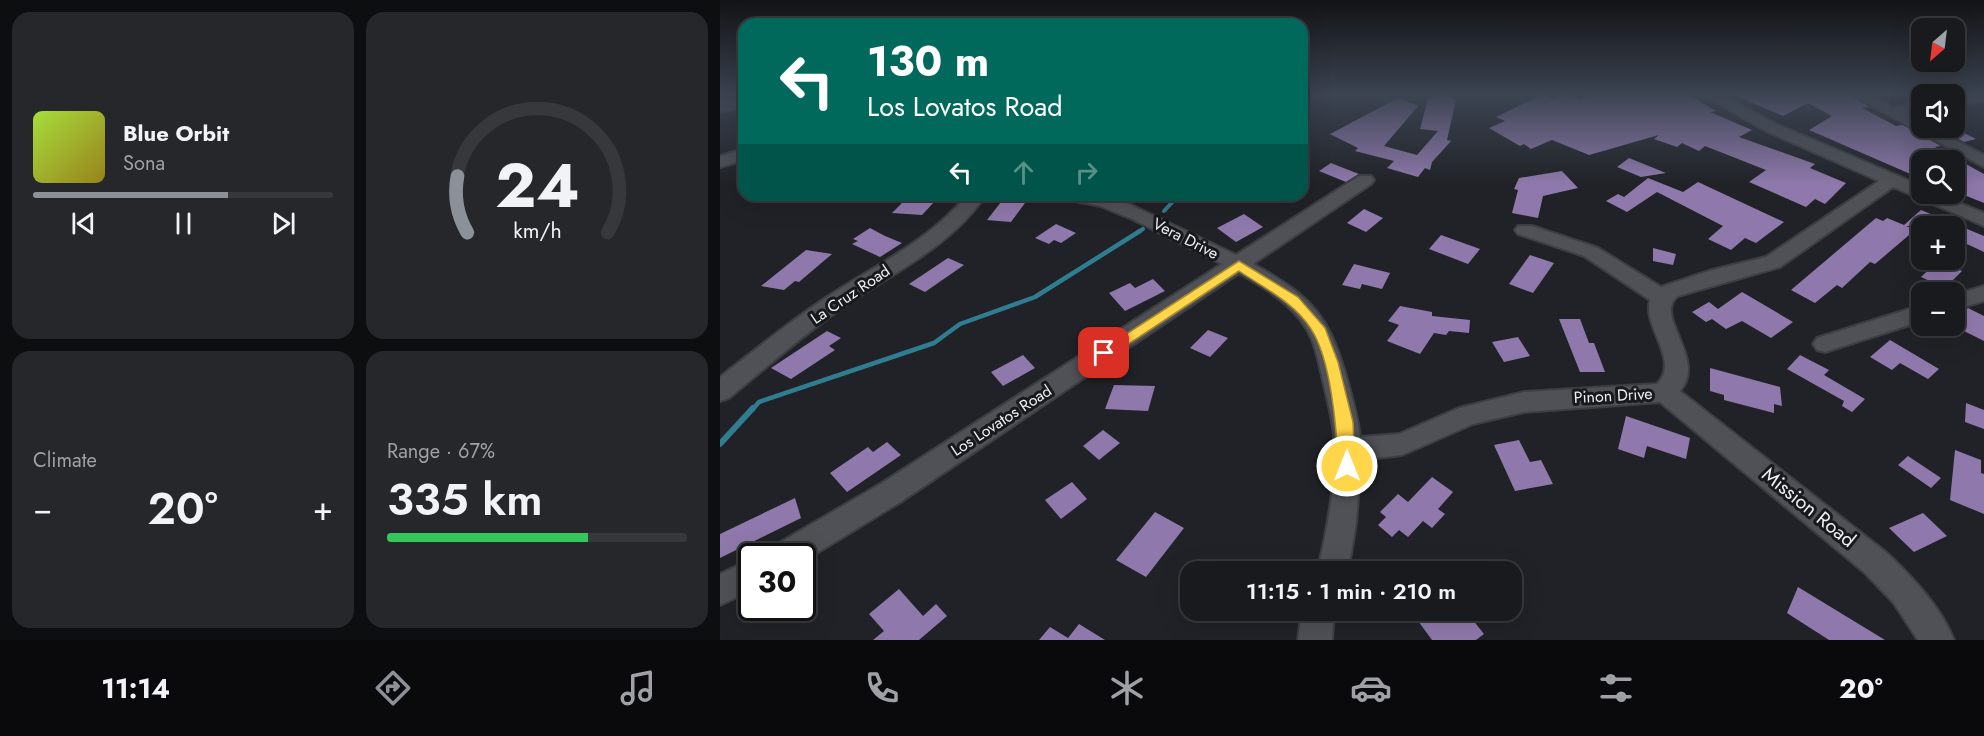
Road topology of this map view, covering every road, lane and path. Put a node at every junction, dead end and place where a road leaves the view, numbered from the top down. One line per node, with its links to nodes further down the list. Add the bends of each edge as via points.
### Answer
1 (1765, 125): 7 (street)
2 (1914, 125): 5 (street)
3 (738, 156): 4 (street)
4 (720, 162)
5 (1984, 162)
6 (1365, 180): 14 (street, Los Lovatos Road)
7 (1892, 180): 8 (street); 16 (street, via 1773,262 1719,275)
8 (1911, 188)
9 (973, 201): 20 (street, La Cruz Road, via 937,238 833,303)
10 (1097, 201): 14 (street, Vera Drive, via 1122,207)
11 (1947, 204): 12 (street)
12 (1984, 220)
13 (1525, 230): 16 (street, via 1591,252)
14 (1239, 265): 22 (street, Vera Drive, via 1293,300 1318,328 1331,362); 23 (street, Los Lovatos Road, via 892,492)
15 (1984, 293): 17 (street)
16 (1662, 297): 21 (street, Pinon Drive, via 1658,311 1678,363 1674,382)
17 (1965, 299)
18 (1911, 317): 19 (street)
19 (1825, 344)
20 (720, 391)
21 (1664, 392): 22 (street, Pinon Drive, via 1524,402 1468,415 1402,444); 29 (street, Mission Road, via 1876,563 1904,591)
22 (1347, 448): 24 (street, Vera Drive)
23 (807, 543)
24 (1333, 561)
25 (738, 581): 26 (street)
26 (720, 590)
27 (1317, 621): 28 (street)
28 (1315, 640)
29 (1937, 640)

